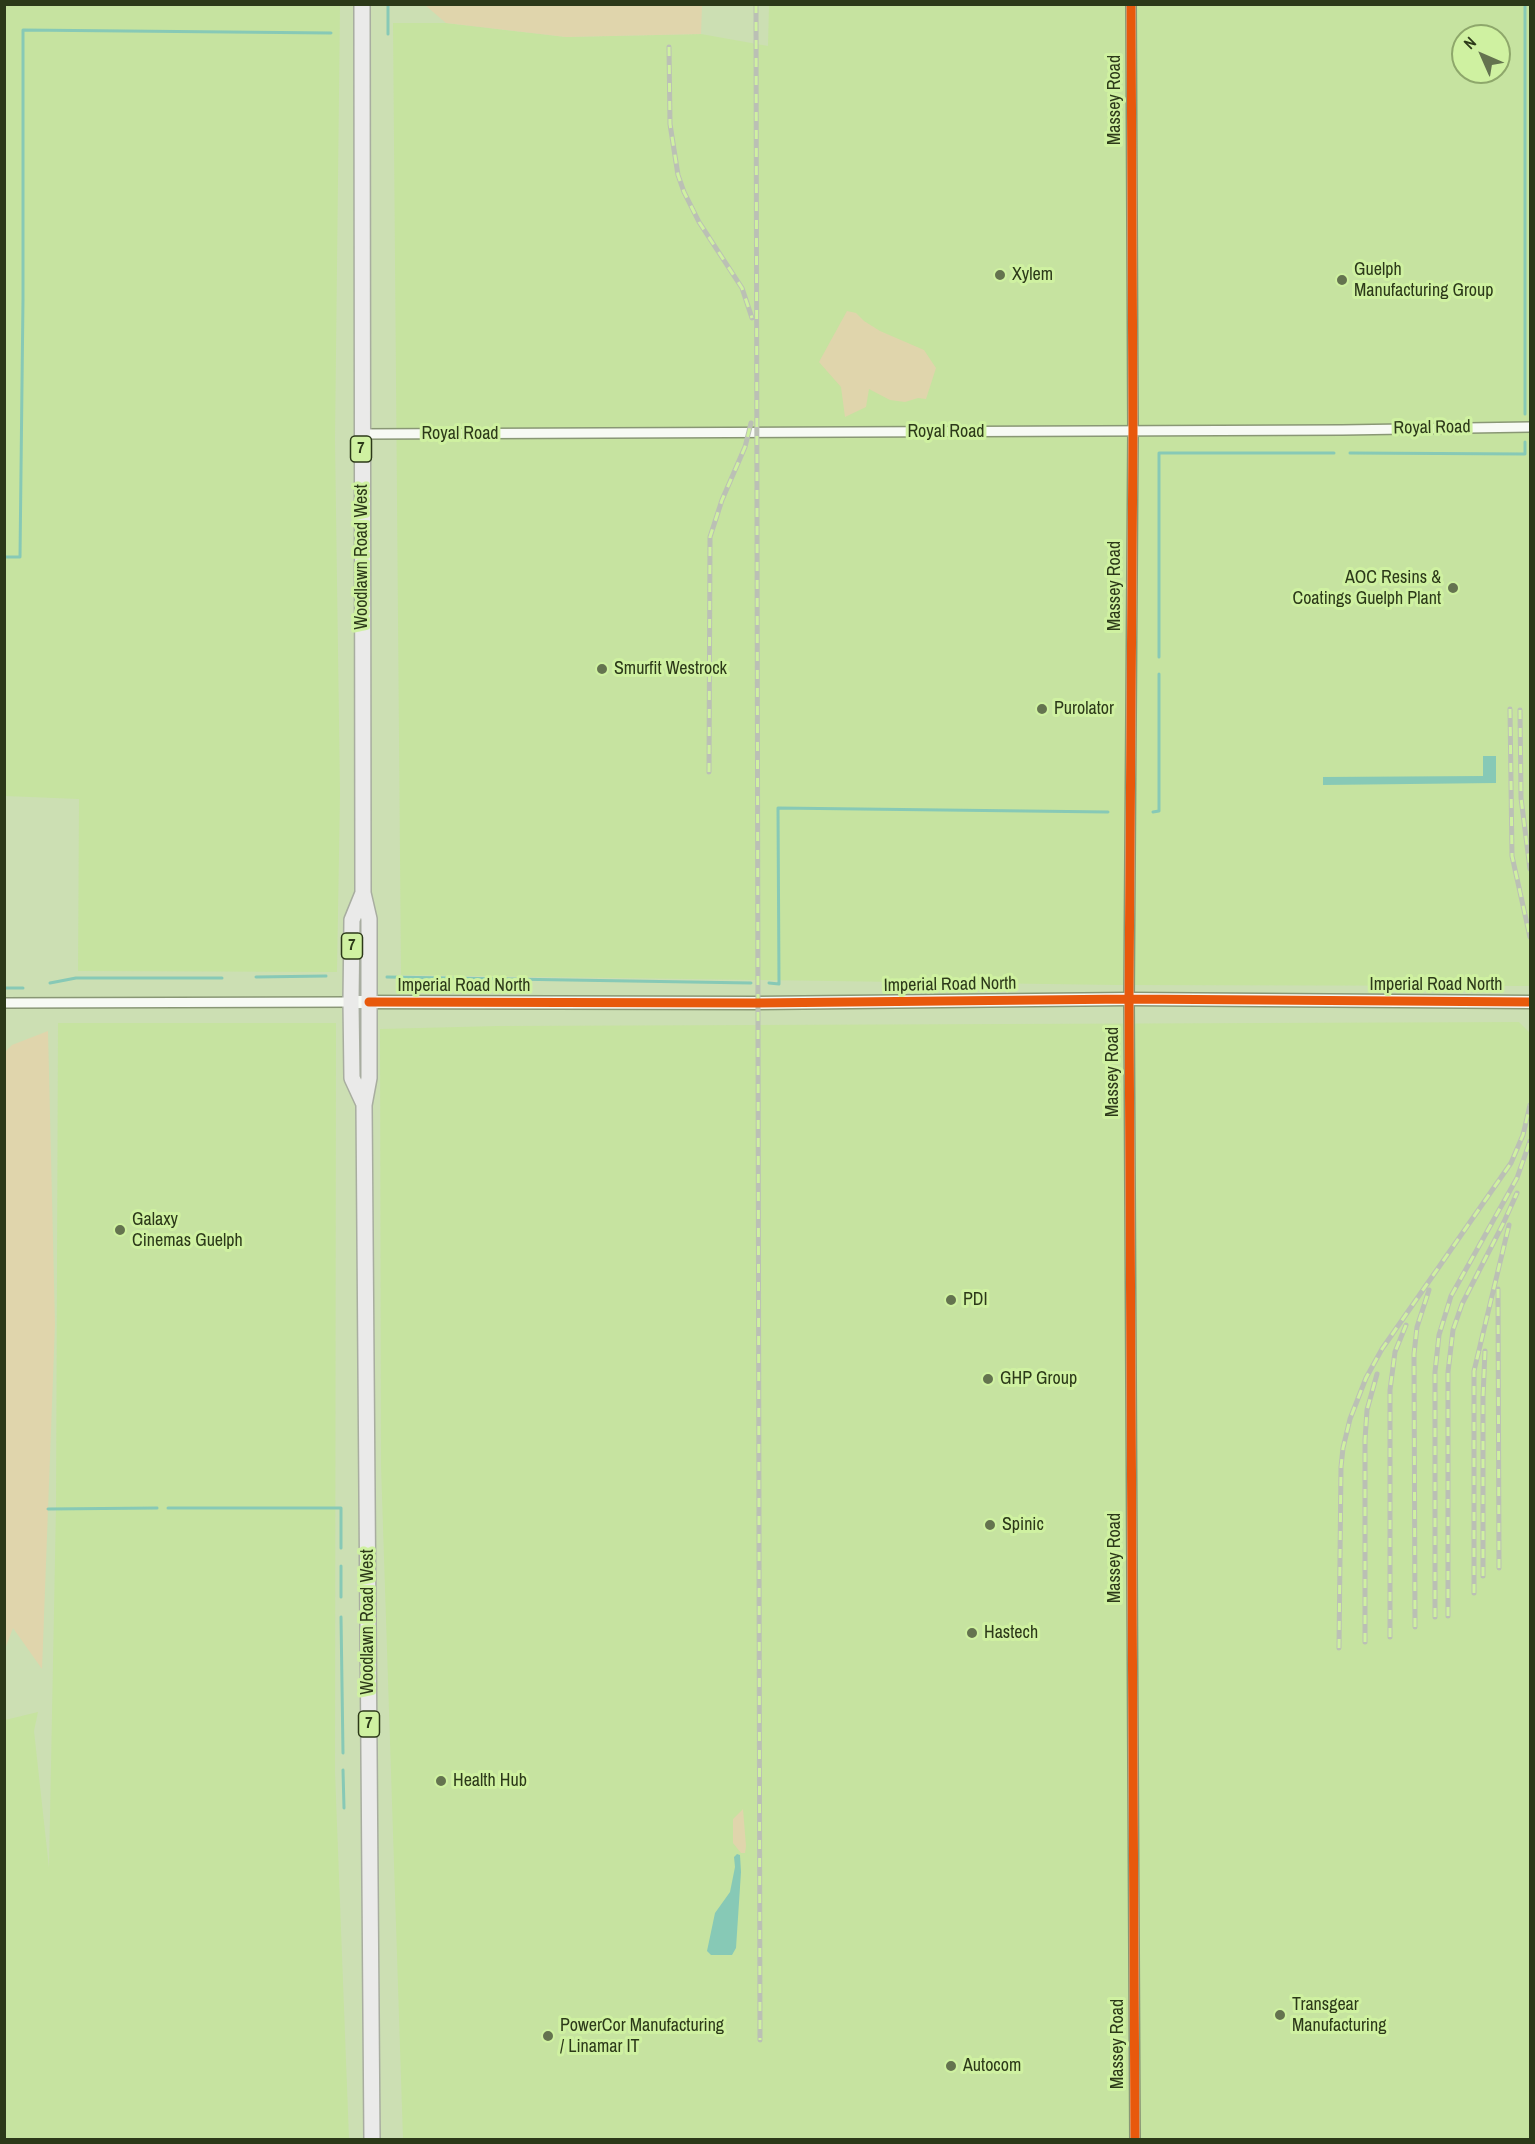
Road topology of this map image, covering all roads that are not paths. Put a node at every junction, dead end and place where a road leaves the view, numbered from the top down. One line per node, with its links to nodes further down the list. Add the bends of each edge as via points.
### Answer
1 (362, 4): 5 (main road, Woodlawn Road West / 7)
2 (1131, 4): 4 (street, Massey Road)
3 (1530, 427): 4 (street, Royal Road)
4 (1133, 431): 5 (street, Royal Road); 7 (street, Massey Road)
5 (361, 434): 6 (main road, Woodlawn Road West / 7)
6 (363, 893): 8 (main road, Woodlawn Road West / 7, via 352,920); 9 (main road, Woodlawn Road West / 7, via 369,919)
7 (1129, 999): 9 (street, Imperial Road North); 10 (street, Imperial Road North); 14 (street, Massey Road)
8 (351, 1002): 9 (street, Imperial Road North); 11 (street, Imperial Road North); 12 (main road, Woodlawn Road West / 7, via 352,1078)
9 (369, 1002): 12 (main road, Woodlawn Road West / 7, via 369,1078)
10 (1530, 1002)
11 (4, 1003)
12 (364, 1104): 13 (main road, Woodlawn Road West / 7)
13 (372, 2139)
14 (1135, 2139)

